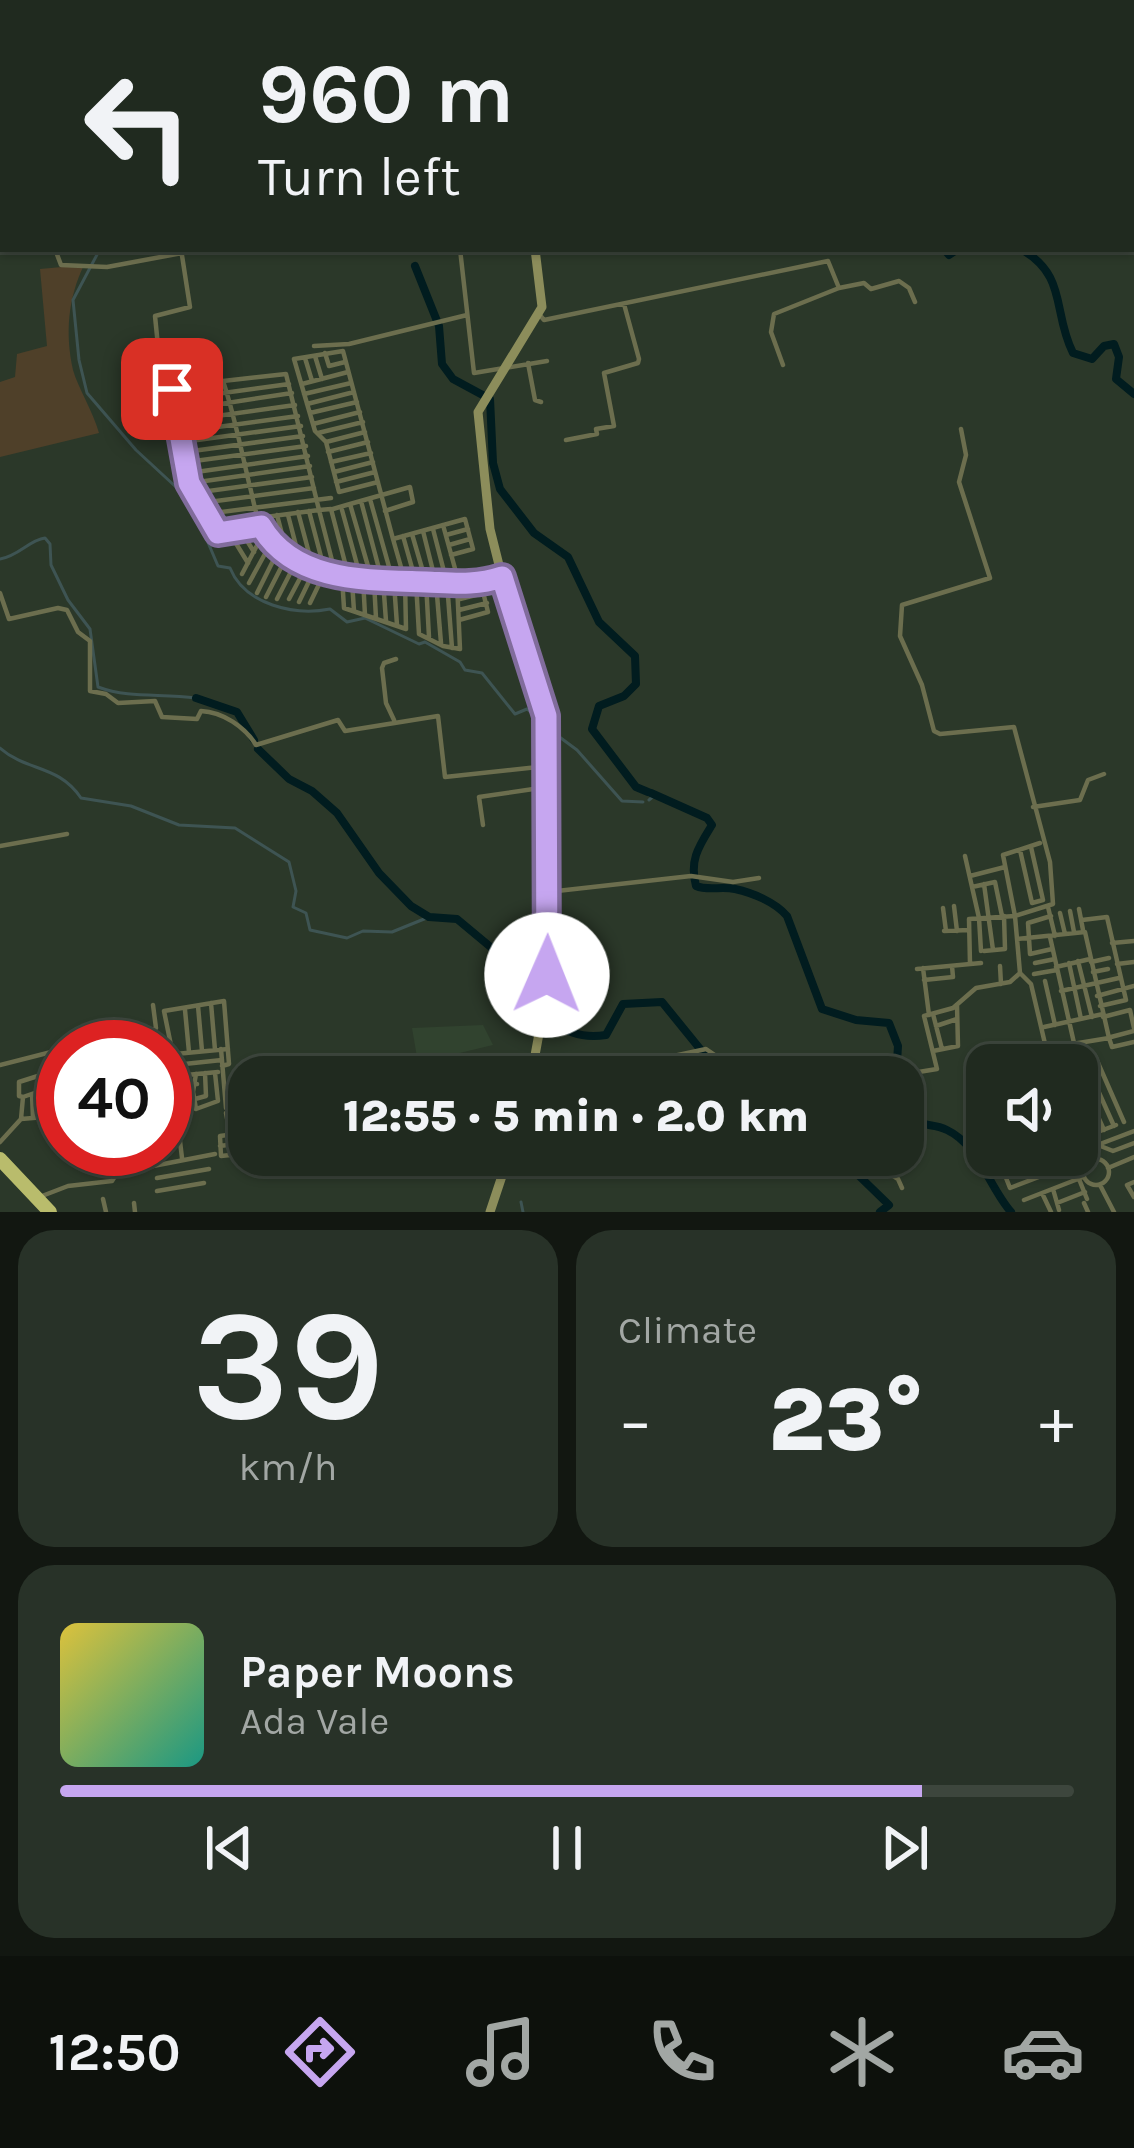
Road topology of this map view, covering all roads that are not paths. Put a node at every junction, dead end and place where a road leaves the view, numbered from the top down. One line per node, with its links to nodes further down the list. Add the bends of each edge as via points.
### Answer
1 (56, 252): 2 (street, via 61,265 107,267)
2 (177, 252)
3 (182, 252): 11 (street, via 190,308 154,316)
4 (460, 252): 10 (street)
5 (536, 252): 9 (street)
6 (839, 288): 7 (street, via 865,283 871,290 894,280); 8 (street, via 828,261); 18 (street, via 774,314 771,332)
7 (915, 302)
8 (624, 304): 9 (street, via 544,320); 53 (street, via 639,358 604,373 614,425)
9 (539, 314): 19 (street)
10 (467, 315): 12 (street); 19 (street, via 474,373)
11 (158, 346)
12 (314, 350): 13 (street); 14 (street); 21 (street)
13 (325, 353): 16 (street, via 342,350); 16 (street, via 329,366)
14 (304, 357): 23 (street); 26 (street, via 294,359)
15 (547, 361): 17 (street)
16 (346, 362): 20 (street)
17 (528, 363): 19 (street); 34 (street)
18 (783, 365)
19 (505, 368): 126 (street, via 478,412)
20 (348, 373): 21 (street); 24 (street)
21 (322, 379): 23 (street)
22 (223, 381): 25 (street, via 285,374); 27 (street); 31 (street, via 172,389)
23 (311, 381): 26 (street)
24 (351, 382): 28 (street); 30 (street)
25 (289, 384): 27 (street); 29 (street)
26 (302, 384): 30 (street)
27 (226, 391): 31 (street); 32 (street)
28 (354, 392): 33 (street); 35 (street)
29 (292, 393): 32 (street); 36 (street)
30 (304, 394): 35 (street)
31 (172, 400): 37 (street)
32 (229, 401): 37 (street); 38 (street)
33 (357, 402): 39 (street); 40 (street)
34 (541, 402)
35 (308, 404): 40 (street)
36 (295, 405): 38 (street); 41 (street)
37 (175, 411): 42 (street)
38 (231, 412): 42 (street); 44 (street)
39 (360, 412): 43 (street); 45 (street)
40 (310, 413): 45 (street)
41 (298, 416): 44 (street); 46 (street)
42 (179, 422): 48 (street)
43 (363, 422): 49 (street); 51 (street)
44 (234, 423): 48 (street); 50 (street)
45 (313, 424): 51 (street)
46 (301, 426): 50 (street); 52 (street)
47 (961, 429): 162 (street, via 959,482 990,578 902,605 900,636 934,731 1014,727)
48 (182, 432): 54 (street)
49 (365, 432): 55 (street); 56 (street)
50 (237, 433): 54 (street); 57 (street)
51 (318, 433): 55 (street)
52 (303, 436): 57 (street); 58 (street)
53 (566, 440)
54 (183, 442): 59 (street)
55 (326, 442): 60 (street)
56 (368, 442): 60 (street); 62 (street)
57 (239, 443): 59 (street); 61 (street)
58 (306, 446): 61 (street); 63 (street)
59 (185, 452): 64 (street)
60 (328, 452): 65 (street)
61 (242, 453): 64 (street); 67 (street)
62 (371, 453): 65 (street); 66 (street)
63 (308, 456): 67 (street); 68 (street)
64 (186, 462): 71 (street)
65 (331, 462): 69 (street)
66 (373, 462): 69 (street); 70 (street)
67 (244, 464): 71 (street); 72 (street)
68 (310, 466): 72 (street); 73 (street)
69 (334, 472): 74 (street)
70 (376, 472): 74 (street); 75 (street)
71 (188, 473): 76 (street)
72 (247, 473): 76 (street); 77 (street)
73 (312, 477): 77 (street); 78 (street)
74 (337, 482): 75 (street, via 339,492)
75 (378, 482): 82 (street)
76 (189, 483): 80 (street)
77 (250, 484): 80 (street); 81 (street)
78 (314, 488): 81 (street); 85 (street)
79 (391, 491): 82 (street); 91 (street); 91 (street, via 410,487 414,501)
80 (194, 493): 87 (street)
81 (253, 494): 87 (street); 89 (street)
82 (381, 494): 84 (street); 95 (street)
83 (331, 498): 85 (street)
84 (370, 498): 86 (street); 129 (street)
85 (316, 499): 89 (street); 93 (street)
86 (361, 501): 88 (street); 128 (street)
87 (199, 503): 97 (street)
88 (350, 504): 90 (street); 128 (street)
89 (255, 505): 97 (street); 100 (street)
90 (341, 507): 92 (street); 127 (street)
91 (395, 508): 95 (street)
92 (331, 509): 93 (street); 127 (street)
93 (319, 510): 94 (street); 127 (street)
94 (309, 511): 96 (street); 124 (street)
95 (386, 511): 113 (street)
96 (298, 512): 99 (street); 123 (street)
97 (205, 514): 101 (street)
98 (278, 514): 99 (street); 100 (street); 120 (street)
99 (288, 514): 123 (street)
100 (258, 517): 101 (street); 105 (street)
101 (211, 524): 109 (street)
102 (443, 525): 104 (street); 106 (street, via 465,519); 111 (street)
103 (251, 528): 105 (street); 107 (street); 116 (street)
104 (433, 528): 108 (street); 134 (street)
105 (262, 529): 115 (street); 116 (street)
106 (467, 529): 111 (street); 114 (street)
107 (240, 530): 109 (street); 119 (street)
108 (423, 531): 110 (street); 133 (street)
109 (229, 532): 122 (street)
110 (412, 534): 112 (street); 132 (street)
111 (446, 535): 117 (street)
112 (403, 536): 113 (street); 131 (street)
113 (393, 539): 130 (street)
114 (470, 539): 117 (street); 121 (street, via 473,549)
115 (272, 540): 118 (street); 135 (street)
116 (260, 541): 119 (street)
117 (448, 545): 121 (street)
118 (280, 547): 120 (street); 139 (street)
119 (254, 552): 122 (street)
120 (288, 554): 123 (street); 141 (street)
121 (452, 555): 136 (street)
122 (248, 563): 125 (street)
123 (306, 564): 124 (street); 142 (street); 143 (street); 145 (street)
124 (325, 572): 127 (street); 146 (street)
125 (242, 574)
126 (502, 577): 137 (street); 159 (street, via 546,716)
127 (350, 578): 128 (street); 149 (street); 149 (street, via 354,611)
128 (378, 580): 129 (street); 150 (street); 152 (street)
129 (393, 581): 130 (street); 153 (street)
130 (404, 581): 131 (street); 153 (street, via 407,628)
131 (416, 582): 132 (street); 154 (street, via 419,633)
132 (426, 582): 133 (street); 154 (street)
133 (436, 583): 134 (street); 155 (street)
134 (447, 583): 136 (street); 156 (street)
135 (250, 584)
136 (458, 584): 137 (street); 144 (street)
137 (481, 584): 140 (street)
138 (0, 593): 158 (street, via 9,619 67,610 90,641 90,691 118,704 154,701 162,717 197,719 208,710 238,723 255,746 338,720 345,731)
139 (257, 593)
140 (484, 593): 144 (street); 147 (street)
141 (266, 597)
142 (277, 599)
143 (289, 599)
144 (458, 599): 148 (street)
145 (299, 602)
146 (310, 603)
147 (487, 604): 148 (street); 151 (street, via 487,614)
148 (459, 610): 151 (street)
149 (365, 615): 150 (street)
150 (376, 618): 152 (street)
151 (460, 620): 156 (street, via 461,648)
152 (386, 622): 153 (street)
153 (397, 625)
154 (429, 637): 155 (street)
155 (441, 645): 156 (street)
156 (452, 648)
157 (396, 659): 158 (street, via 382,668)
158 (394, 720): 159 (street, via 438,716 445,777)
159 (547, 766): 161 (street)
160 (1104, 774): 162 (street, via 1088,780 1080,800)
161 (547, 787): 163 (street, via 479,797); 183 (street)
162 (1033, 807): 165 (street)
163 (483, 825)
164 (67, 834): 166 (street)
165 (1043, 843): 167 (street); 169 (street)
166 (0, 846)
167 (1031, 847): 168 (street); 171 (street)
168 (1020, 850): 173 (street, via 1003,855); 184 (street, via 1032,903)
169 (1046, 854): 171 (street); 172 (street)
170 (965, 856): 175 (street)
171 (1034, 858): 174 (street)
172 (1050, 866): 174 (street); 176 (street)
173 (1005, 867): 175 (street); 191 (street)
174 (1036, 869): 178 (street)
175 (970, 875): 180 (street)
176 (1052, 877): 178 (street); 181 (street)
177 (759, 878): 183 (street, via 691,876)
178 (1038, 880): 182 (street)
179 (984, 884): 180 (street); 190 (street, via 995,882); 193 (street)
180 (972, 887): 194 (street)
181 (1052, 888): 182 (street); 184 (street, via 1053,904)
182 (1040, 890): 184 (street)
183 (548, 892): 277 (street)
184 (1045, 904): 191 (street); 192 (street)
185 (954, 906): 199 (street)
186 (944, 908): 199 (street, via 945,932)
187 (1079, 909): 196 (street)
188 (1070, 911): 200 (street)
189 (1060, 913): 201 (street)
190 (1003, 916): 191 (street); 193 (street); 208 (street, via 1005,949)
191 (1015, 916): 204 (street)
192 (1051, 916): 195 (street); 202 (street)
193 (992, 917): 194 (street); 208 (street)
194 (980, 918): 197 (street, via 969,920); 210 (street)
195 (1040, 919): 202 (street); 203 (street, via 1028,923)
196 (1082, 920): 198 (street); 206 (street, via 1106,916)
197 (969, 930): 199 (street); 209 (street)
198 (1083, 930): 200 (street); 213 (street)
199 (957, 931)
200 (1074, 932): 201 (street)
201 (1065, 934): 202 (street)
202 (1049, 937): 203 (street); 207 (street)
203 (1029, 939): 204 (street); 212 (street)
204 (1017, 940): 225 (street)
205 (1134, 941): 206 (street)
206 (1112, 943): 219 (street)
207 (1052, 949): 212 (street); 221 (street)
208 (993, 950): 210 (street)
209 (970, 951): 210 (street); 218 (street)
210 (981, 951)
211 (1109, 958): 213 (street)
212 (1032, 959): 221 (street)
213 (1090, 960): 214 (street); 224 (street)
214 (1078, 961): 217 (street); 234 (street)
215 (1134, 962): 219 (street)
216 (981, 963): 218 (street)
217 (1069, 963): 221 (street); 237 (street)
218 (970, 964): 220 (street)
219 (1117, 964): 228 (street)
220 (952, 965): 227 (street); 230 (street, via 920,969)
221 (1056, 965): 226 (street); 240 (street)
222 (1000, 966): 232 (street)
223 (1108, 969): 224 (street)
224 (1093, 972): 233 (street)
225 (1020, 973): 232 (street); 264 (street)
226 (1034, 974)
227 (949, 978): 229 (street); 236 (street)
228 (1119, 978): 233 (street); 239 (street)
229 (936, 979): 230 (street); 238 (street)
230 (925, 980): 252 (street)
231 (1046, 982): 245 (street)
232 (1001, 984): 247 (street, via 976,988)
233 (1095, 984): 234 (street); 241 (street)
234 (1084, 986): 237 (street); 254 (street)
235 (1134, 986): 239 (street)
236 (950, 987)
237 (1074, 988): 240 (street); 256 (street)
238 (938, 989)
239 (1123, 989): 241 (street); 243 (street)
240 (1061, 991): 242 (street)
241 (1097, 996): 249 (street)
242 (1063, 999): 245 (street); 261 (street)
243 (1130, 999): 249 (street)
244 (211, 1003): 248 (street); 271 (street); 271 (street, via 224,1001)
245 (1050, 1003): 262 (street)
246 (153, 1004): 257 (street)
247 (957, 1005): 252 (street); 255 (street)
248 (198, 1006): 250 (street); 273 (street)
249 (1100, 1006): 253 (street)
250 (185, 1008): 258 (street, via 164,1011); 259 (street)
251 (1132, 1009): 253 (street); 260 (street)
252 (931, 1014): 263 (street); 274 (street, via 925,1016)
253 (1103, 1015): 254 (street); 266 (street)
254 (1092, 1017): 256 (street)
255 (957, 1019): 263 (street); 272 (street, via 958,1046)
256 (1081, 1019): 261 (street)
257 (155, 1020)
258 (166, 1020)
259 (187, 1020)
260 (1133, 1020): 265 (street)
261 (1069, 1022): 262 (street); 269 (street)
262 (1055, 1024): 264 (street)
263 (936, 1026): 272 (street)
264 (1043, 1027): 268 (street)
265 (1134, 1030): 266 (street)
266 (1109, 1038): 267 (street, via 1113,1048); 270 (street)
267 (1134, 1042)
268 (1045, 1044)
269 (1074, 1044)
270 (1098, 1044)
271 (221, 1049): 273 (street); 283 (street)
272 (942, 1049): 274 (street)
273 (202, 1051): 275 (street)
274 (933, 1051): 284 (street, via 937,1069)
275 (192, 1052)
276 (36, 1056): 281 (street)
277 (535, 1056)
278 (671, 1056): 279 (street)
279 (717, 1056)
280 (1098, 1063): 302 (street)
281 (0, 1065)
282 (192, 1066): 283 (street)
283 (219, 1068): 285 (street); 294 (street, via 218,1101 196,1109); 295 (street)
284 (924, 1071)
285 (201, 1074): 286 (street); 288 (street); 294 (street, via 208,1094)
286 (192, 1075)
287 (36, 1077): 293 (street, via 19,1082)
288 (196, 1084): 289 (street); 294 (street)
289 (192, 1085)
290 (1098, 1090): 303 (street)
291 (36, 1092): 292 (street)
292 (32, 1094): 293 (street); 297 (street)
293 (23, 1097): 299 (street)
294 (194, 1100)
295 (227, 1111): 300 (street)
296 (1098, 1117): 304 (street)
297 (32, 1118): 298 (street); 299 (street)
298 (36, 1118)
299 (21, 1119): 308 (street)
300 (228, 1119)
301 (1134, 1119): 302 (street)
302 (1124, 1122): 303 (street)
303 (1114, 1126): 304 (street)
304 (1104, 1130): 306 (street)
305 (1134, 1131): 311 (street)
306 (1098, 1133)
307 (228, 1135): 312 (street)
308 (0, 1142)
309 (1134, 1143): 311 (street, via 1114,1151)
310 (228, 1145): 312 (street)
311 (1098, 1145)
312 (220, 1146): 314 (street)
313 (215, 1154): 316 (street)
314 (228, 1155)
315 (1134, 1157): 319 (street)
316 (192, 1158)
317 (0, 1160): 341 (highway)
318 (1098, 1161): 319 (street)
319 (1108, 1168): 335 (street)
320 (209, 1169): 321 (street)
321 (192, 1172)
322 (115, 1176): 341 (street)
323 (168, 1176): 330 (street)
324 (178, 1176): 336 (street)
325 (502, 1176): 351 (street)
326 (893, 1176): 337 (street)
327 (1006, 1176): 328 (street, via 1010,1188)
328 (1042, 1176)
329 (1064, 1176): 333 (street)
330 (157, 1178)
331 (1081, 1178): 333 (street); 335 (street); 342 (street)
332 (204, 1183): 336 (street)
333 (1067, 1183): 338 (street)
334 (1134, 1183): 343 (street, via 1127,1185)
335 (1100, 1185): 353 (street)
336 (180, 1186): 339 (street)
337 (902, 1188)
338 (1053, 1189): 340 (street); 347 (street)
339 (157, 1191)
340 (1042, 1193): 345 (street); 347 (street)
341 (37, 1198): 348 (highway)
342 (1085, 1198): 347 (street); 352 (street)
343 (1134, 1198)
344 (104, 1199): 349 (street)
345 (1024, 1200)
346 (134, 1203): 350 (street)
347 (1056, 1208)
348 (50, 1212)
349 (106, 1212)
350 (135, 1212)
351 (490, 1212)
352 (1088, 1212)
353 (1114, 1212)

